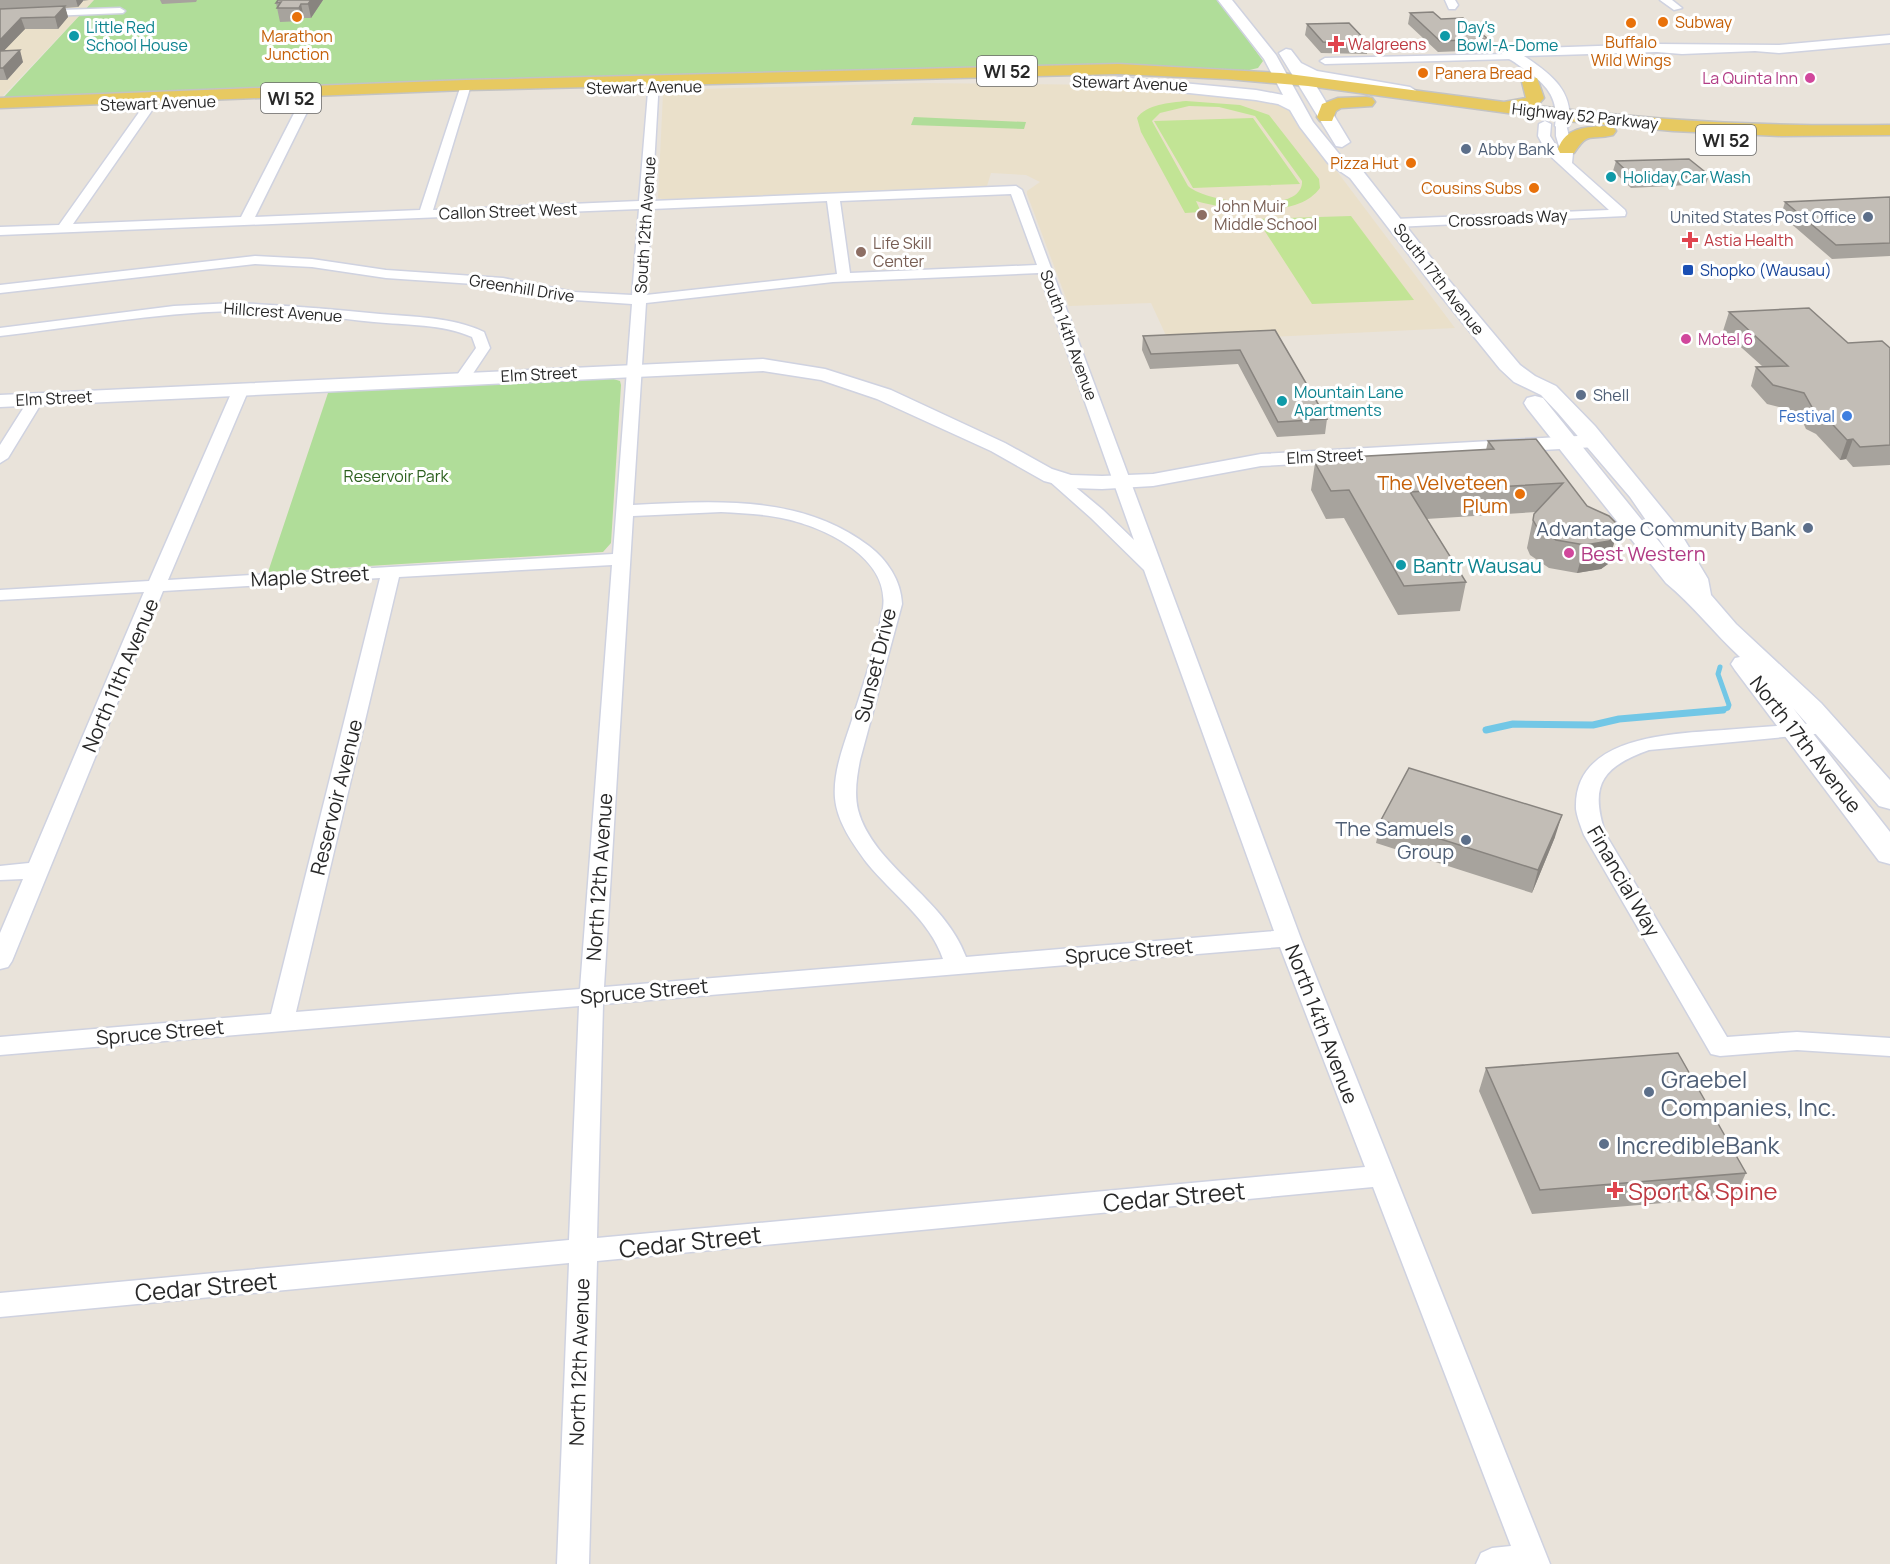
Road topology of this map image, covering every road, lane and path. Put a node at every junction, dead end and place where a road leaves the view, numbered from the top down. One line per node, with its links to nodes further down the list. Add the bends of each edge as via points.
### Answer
1 (1225, 0): 13 (main road, South 17th Avenue)
2 (1243, 0): 19 (main road, South 17th Avenue)
3 (1665, 0): 4 (street)
4 (1677, 8)
5 (120, 11): 6 (street)
6 (0, 15)
7 (1890, 32): 9 (street)
8 (1890, 39): 9 (street, via 1787,49)
9 (1755, 47): 10 (street)
10 (1682, 50): 11 (street); 12 (street, via 1667,54)
11 (1511, 56): 12 (street); 14 (street); 16 (street)
12 (1565, 57): 16 (street, via 1538,62)
13 (1271, 58): 15 (main road, via 1262,70); 21 (main road, South 17th Avenue)
14 (1325, 62)
15 (1239, 75): 18 (main road, Stewart Avenue / WI 52, via 1077,69); 21 (main road, Stewart Avenue / WI 52)
16 (1535, 77): 27 (main road, via 1532,102); 31 (street)
17 (924, 80): 18 (main road, Stewart Avenue / WI 52); 21 (main road, Stewart Avenue / WI 52, via 1119,82); 21 (main road, via 1122,74)
18 (654, 83): 20 (main road, Stewart Avenue / WI 52); 40 (street, South 12th Avenue)
19 (1306, 83): 21 (main road, Highway 52 Parkway / WI 52); 24 (main road, Highway 52 Parkway / WI 52); 26 (main road); 26 (main road, Highway 52 Parkway / WI 52); 30 (main road, South 17th Avenue); 31 (main road, via 1342,96)
20 (465, 89): 22 (main road, Stewart Avenue / WI 52); 41 (street)
21 (1287, 90): 37 (main road, South 17th Avenue, via 1305,124 1334,159)
22 (310, 94): 23 (main road, Stewart Avenue / WI 52); 42 (street)
23 (154, 99): 25 (main road, Stewart Avenue / WI 52); 28 (main road, Stewart Avenue / WI 52); 44 (street)
24 (1366, 102): 29 (main road, Highway 52 Parkway / WI 52); 30 (main road, via 1333,105)
25 (0, 103)
26 (1471, 103): 27 (main road, Highway 52 Parkway / WI 52)
27 (1504, 107): 31 (main road, Highway 52 Parkway / WI 52)
28 (0, 110)
29 (1451, 112): 31 (main road, Highway 52 Parkway / WI 52); 31 (main road, via 1523,128)
30 (1326, 117): 37 (main road, South 17th Avenue, via 1354,160)
31 (1554, 119): 32 (main road, Highway 52 Parkway / WI 52); 32 (main road, via 1670,129); 34 (main road, Highway 52 Parkway / WI 52); 36 (street); 36 (street, via 1551,150)
32 (1722, 129): 33 (main road, Highway 52 Parkway / WI 52)
33 (1890, 130)
34 (1607, 131): 35 (main road, Highway 52 Parkway / WI 52, via 1745,141); 36 (main road, via 1577,135 1569,142)
35 (1890, 143)
36 (1567, 155): 43 (street, Crossroads Way, via 1620,213)
37 (1356, 174): 43 (main road, South 17th Avenue)
38 (1016, 190): 39 (street, Callon Street West); 46 (street, South 14th Avenue)
39 (833, 197): 40 (street, Callon Street West); 47 (street)
40 (646, 205): 41 (street, Callon Street West); 49 (street, South 12th Avenue)
41 (425, 214): 42 (street, Callon Street West)
42 (246, 221): 44 (street, Callon Street West)
43 (1395, 223): 53 (main road, South 17th Avenue, via 1485,337)
44 (63, 229): 45 (street, Callon Street West)
45 (0, 231)
46 (1045, 269): 47 (street, Greenhill Drive); 61 (street, South 14th Avenue)
47 (844, 277): 49 (street, Greenhill Drive)
48 (0, 289): 49 (street, Greenhill Drive, via 225,262 288,261 386,274 502,282 592,299)
49 (640, 300): 51 (street, South 12th Avenue)
50 (0, 332): 52 (street, Hillcrest Avenue, via 203,307 260,307 411,320 457,327 480,337 483,348)
51 (634, 370): 52 (street, Elm Street); 60 (street, Elm Street, via 763,365 824,374 881,393 999,447); 62 (street, North 12th Avenue)
52 (463, 378): 54 (street, Elm Street)
53 (1526, 380): 57 (main road, South 17th Avenue, via 1549,390); 58 (main road, South 17th Avenue, via 1525,391)
54 (241, 389): 55 (street, Elm Street); 66 (street, North 11th Avenue)
55 (36, 399): 56 (street, Elm Street); 59 (street)
56 (0, 401)
57 (1596, 441): 58 (street, Elm Street); 68 (main road, North 17th Avenue, via 1678,544 1698,580)
58 (1569, 443): 61 (street, Elm Street, via 1261,460 1172,477); 68 (main road, North 17th Avenue, via 1668,570)
59 (0, 458)
60 (1055, 479): 61 (street, Elm Street); 64 (street, Elm Street)
61 (1121, 481): 64 (street, North 14th Avenue)
62 (624, 511): 63 (street, North 12th Avenue); 78 (street, Sunset Drive, via 759,509 820,524 863,548 876,561 886,576 893,604 851,760 846,789 848,810 868,850 945,934)
63 (621, 559): 65 (street, Maple Street); 79 (street, North 12th Avenue)
64 (1153, 569): 76 (street, North 14th Avenue)
65 (391, 572): 66 (street, Maple Street); 80 (street, Reservoir Avenue)
66 (157, 585): 67 (street, Maple Street); 74 (street, North 11th Avenue)
67 (0, 595)
68 (1698, 596): 69 (main road, North 17th Avenue)
69 (1726, 630): 70 (main road, North 17th Avenue); 71 (main road, North 17th Avenue, via 1753,677)
70 (1829, 728): 71 (street, Financial Way); 72 (main road, North 17th Avenue)
71 (1796, 731): 73 (main road, North 17th Avenue); 82 (street, Financial Way, via 1669,741 1626,751 1596,774 1587,797 1588,815 1604,851 1720,1047 1797,1041)
72 (1890, 800)
73 (1890, 854)
74 (38, 870): 75 (street); 77 (street, North 11th Avenue)
75 (0, 873)
76 (1289, 938): 78 (street, Spruce Street); 83 (street, North 14th Avenue)
77 (0, 961)
78 (957, 965): 79 (street, Spruce Street)
79 (591, 996): 80 (street, Spruce Street); 84 (street, North 12th Avenue)
80 (280, 1022): 81 (street, Spruce Street)
81 (0, 1046)
82 (1890, 1047)
83 (1380, 1176): 84 (street, Cedar Street); 86 (street, North 14th Avenue, via 1480,1420)
84 (582, 1251): 85 (street, Cedar Street); 87 (street, North 12th Avenue)
85 (0, 1305)
86 (1533, 1562): 88 (street)
87 (573, 1564)
88 (1492, 1564)

